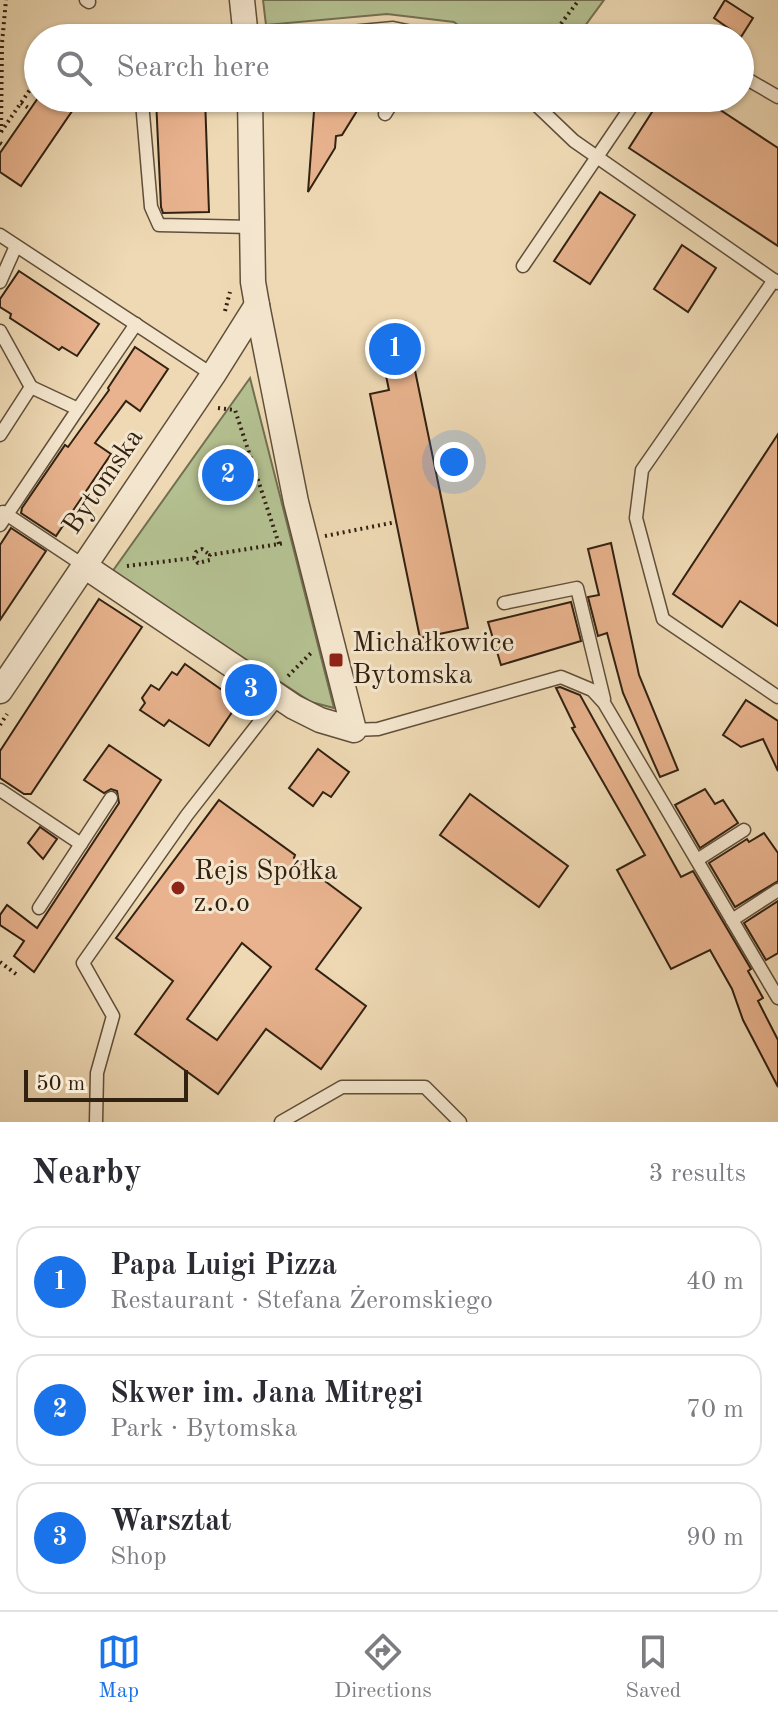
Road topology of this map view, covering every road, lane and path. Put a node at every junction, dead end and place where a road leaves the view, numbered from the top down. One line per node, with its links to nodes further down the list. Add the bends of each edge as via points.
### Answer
1 (6, 0): 15 (path)
2 (242, 0): 4 (street)
3 (579, 0): 5 (path)
4 (245, 24)
5 (561, 24)
6 (754, 83): 7 (lane)
7 (778, 97)
8 (24, 99): 9 (path)
9 (21, 103): 10 (path); 15 (path)
10 (24, 105)
11 (143, 112): 17 (lane, via 151,207 159,225)
12 (250, 112): 17 (street)
13 (544, 112): 16 (lane)
14 (627, 112): 16 (lane)
15 (1, 133)
16 (596, 156): 20 (lane); 21 (lane)
17 (252, 227): 23 (street)
18 (0, 235): 19 (lane)
19 (16, 246): 22 (lane); 24 (lane)
20 (523, 266)
21 (776, 281): 43 (lane, via 642,470 636,518 663,619)
22 (0, 282)
23 (257, 305): 26 (street, Bytomska); 33 (street)
24 (136, 324): 26 (lane); 29 (lane)
25 (0, 331): 27 (lane)
26 (213, 375): 37 (street, Bytomska)
27 (31, 387): 29 (lane); 30 (lane)
28 (211, 407): 34 (path, via 235,410)
29 (78, 409): 31 (lane)
30 (0, 435)
31 (2, 516): 37 (lane)
32 (396, 522): 33 (path)
33 (305, 540): 34 (path); 40 (street)
34 (279, 544): 35 (path)
35 (210, 555): 36 (path, via 202,549); 36 (path, via 204,563)
36 (194, 558): 38 (path)
37 (83, 565): 41 (street, Bytomska); 42 (street)
38 (121, 567)
39 (504, 603): 44 (lane, via 577,588)
40 (329, 633): 42 (path); 46 (street)
41 (6, 685): 45 (path)
42 (276, 694): 46 (street, via 320,720); 59 (lane, via 83,963 113,1016 97,1073)
43 (778, 697)
44 (604, 703): 46 (lane, via 592,690 561,677 378,729); 51 (lane)
45 (1, 721)
46 (354, 730)
47 (0, 790): 50 (lane)
48 (111, 798): 50 (lane)
49 (744, 830): 51 (lane)
50 (81, 844): 53 (lane)
51 (697, 860): 54 (lane)
52 (778, 890): 54 (lane)
53 (39, 908)
54 (732, 920): 57 (lane)
55 (0, 962): 56 (path)
56 (16, 974)
57 (772, 976): 58 (lane)
58 (778, 998)
59 (96, 1122)
60 (281, 1122): 61 (lane, via 342,1087 425,1087)
61 (460, 1122)

